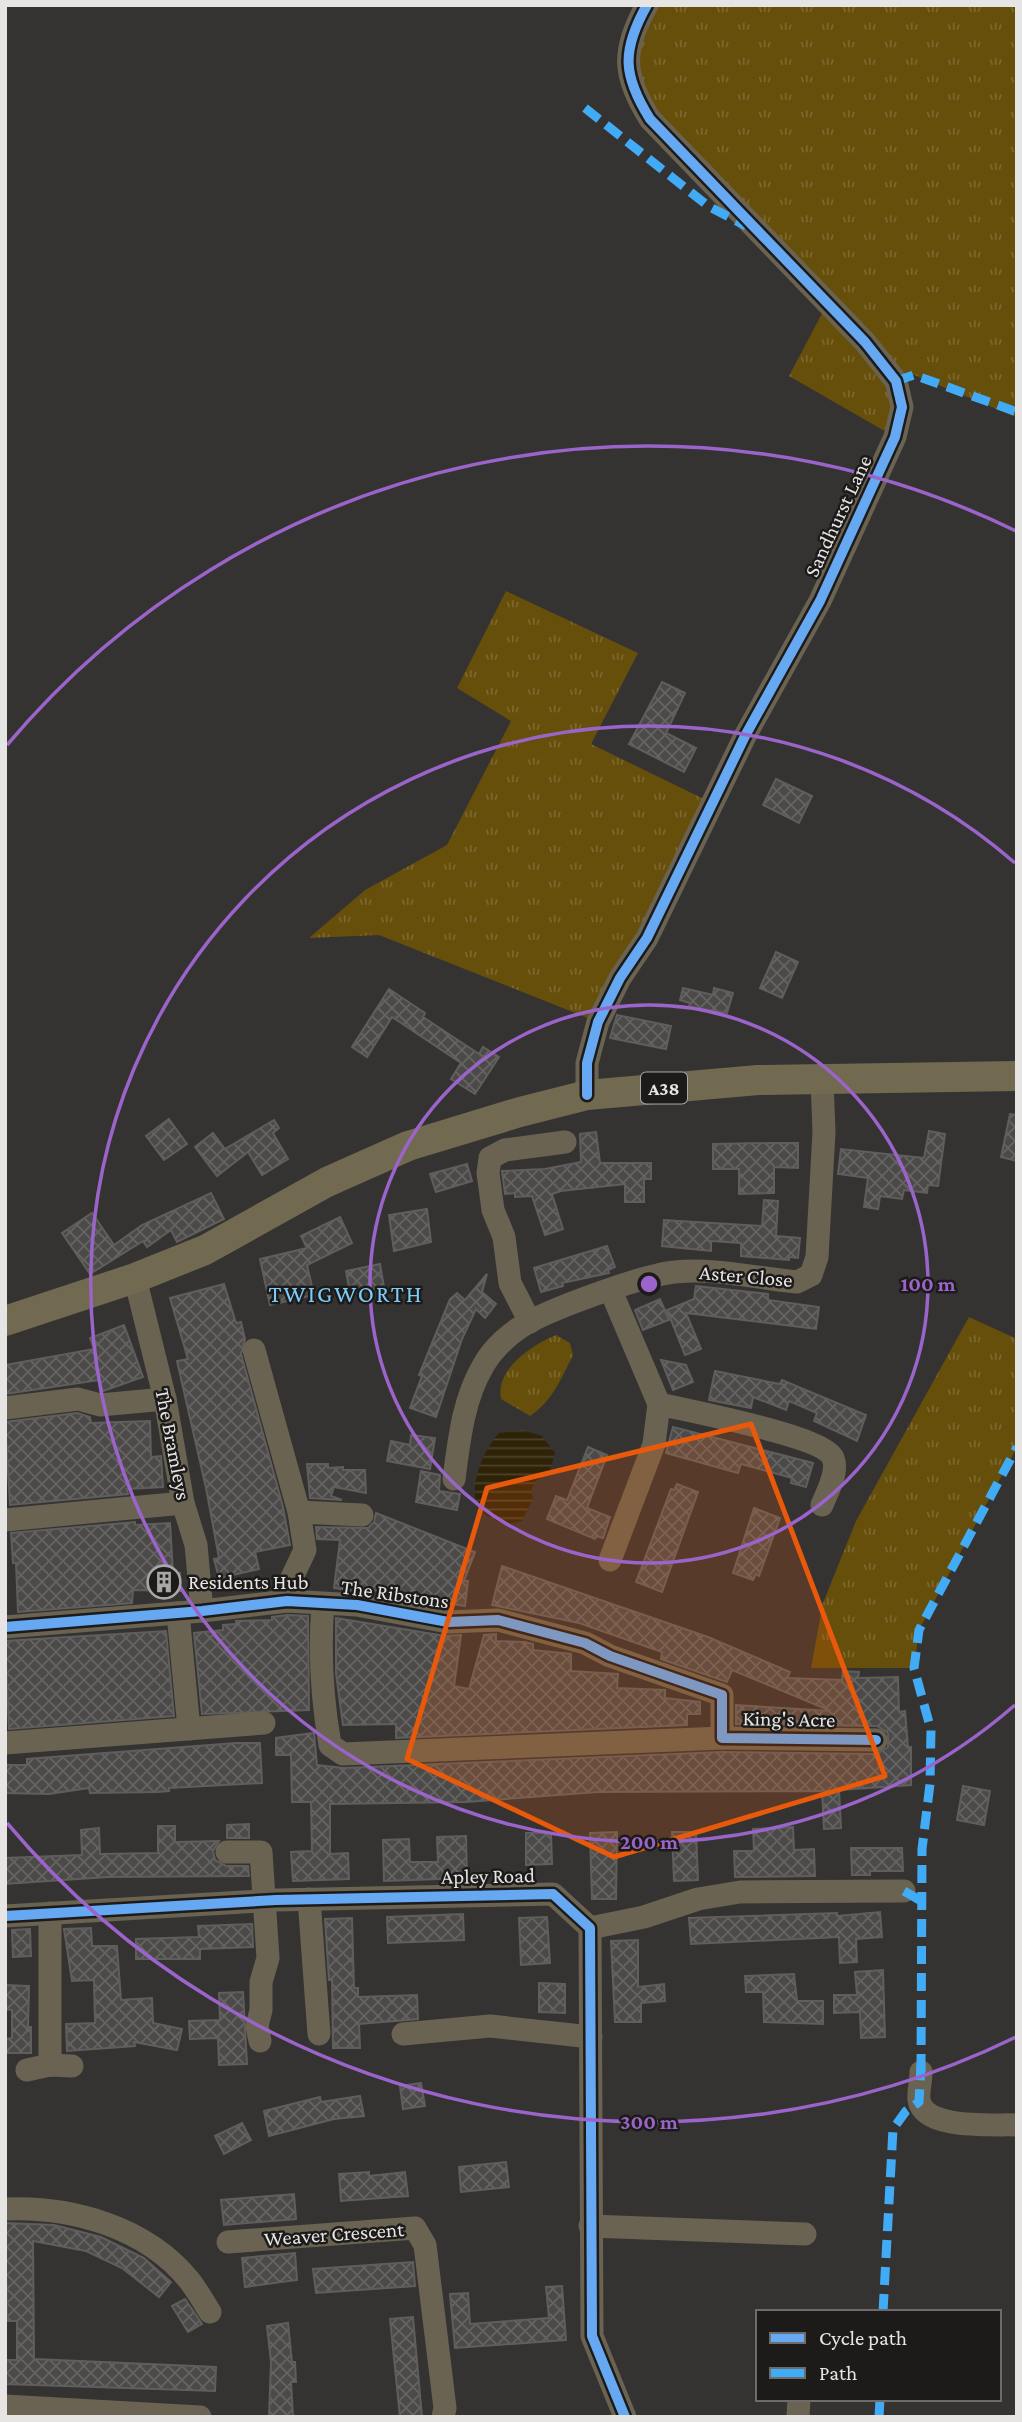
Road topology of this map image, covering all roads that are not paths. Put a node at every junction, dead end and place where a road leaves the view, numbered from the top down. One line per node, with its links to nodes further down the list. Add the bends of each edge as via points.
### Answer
1 (647, 5): 4 (street, Sandhurst Lane, via 626,58 632,92 650,119 864,342 896,381 902,407 895,437 821,601 745,736 647,938 598,1022 587,1063)
2 (1017, 1076): 3 (main road, A38)
3 (822, 1080): 4 (main road, A38, via 758,1080); 7 (street, Aster Close, via 817,1257 811,1275 796,1282 672,1272)
4 (587, 1095): 6 (main road, A38, via 408,1146 327,1182 205,1250)
5 (565, 1142): 9 (street, via 505,1150 490,1158 493,1210 504,1237 510,1283)
6 (135, 1278): 8 (main road, A38); 11 (street, The Bramleys)
7 (611, 1291): 9 (street, Aster Close); 12 (street)
8 (5, 1321)
9 (530, 1322): 14 (street, Aster Close, via 505,1338 483,1366 458,1437)
10 (254, 1350): 17 (street)
11 (165, 1399): 13 (street, via 100,1405 78,1399); 15 (street, The Bramleys)
12 (659, 1404): 16 (street, via 822,1447 835,1464); 20 (street, via 653,1444)
13 (5, 1408)
14 (458, 1470)
15 (183, 1503): 19 (street); 23 (street, The Bramleys, via 196,1545)
16 (822, 1505)
17 (299, 1512): 18 (street); 21 (street, via 305,1550 288,1586)
18 (362, 1515)
19 (5, 1520)
20 (610, 1560)
21 (287, 1601): 22 (street, The Ribstons); 23 (street, The Ribstons)
22 (323, 1604): 26 (street, The Ribstons, via 357,1605 449,1622 498,1620); 31 (street, The Ribstons, via 319,1644 325,1717 330,1745 343,1754)
23 (202, 1611): 24 (street, The Ribstons)
24 (178, 1613): 25 (street, The Ribstons); 28 (street)
25 (5, 1627)
26 (585, 1643): 29 (street, King's Acre, via 722,1695)
27 (264, 1723): 28 (street)
28 (189, 1728): 32 (street)
29 (722, 1738): 30 (street, King's Acre); 31 (street, King's Acre)
30 (876, 1740)
31 (571, 1742)
32 (5, 1743)
33 (227, 1852): 36 (street, via 261,1852)
34 (904, 1891): 39 (street, via 740,1892)
35 (309, 1899): 36 (street, Apley Road); 39 (street, Apley Road, via 553,1894); 40 (street)
36 (265, 1901): 37 (street, Apley Road); 43 (street, via 268,1958 261,1982)
37 (50, 1913): 38 (street, Apley Road); 44 (street, via 61,2065)
38 (5, 1916)
39 (590, 1928): 42 (street)
40 (319, 2034)
41 (403, 2034): 42 (street, via 490,2026)
42 (591, 2037): 48 (street)
43 (260, 2041)
44 (27, 2070)
45 (921, 2072): 46 (street, via 919,2102 928,2115 943,2122)
46 (1017, 2125)
47 (5, 2210): 51 (street, via 30,2208 102,2221 150,2245 189,2279)
48 (590, 2226): 49 (street); 55 (street, via 592,2336)
49 (805, 2234)
50 (228, 2242): 54 (street, Weaver Crescent, via 415,2228 425,2245)
51 (209, 2312)
52 (5, 2406): 53 (street)
53 (200, 2417)
54 (443, 2417)
55 (625, 2417)

